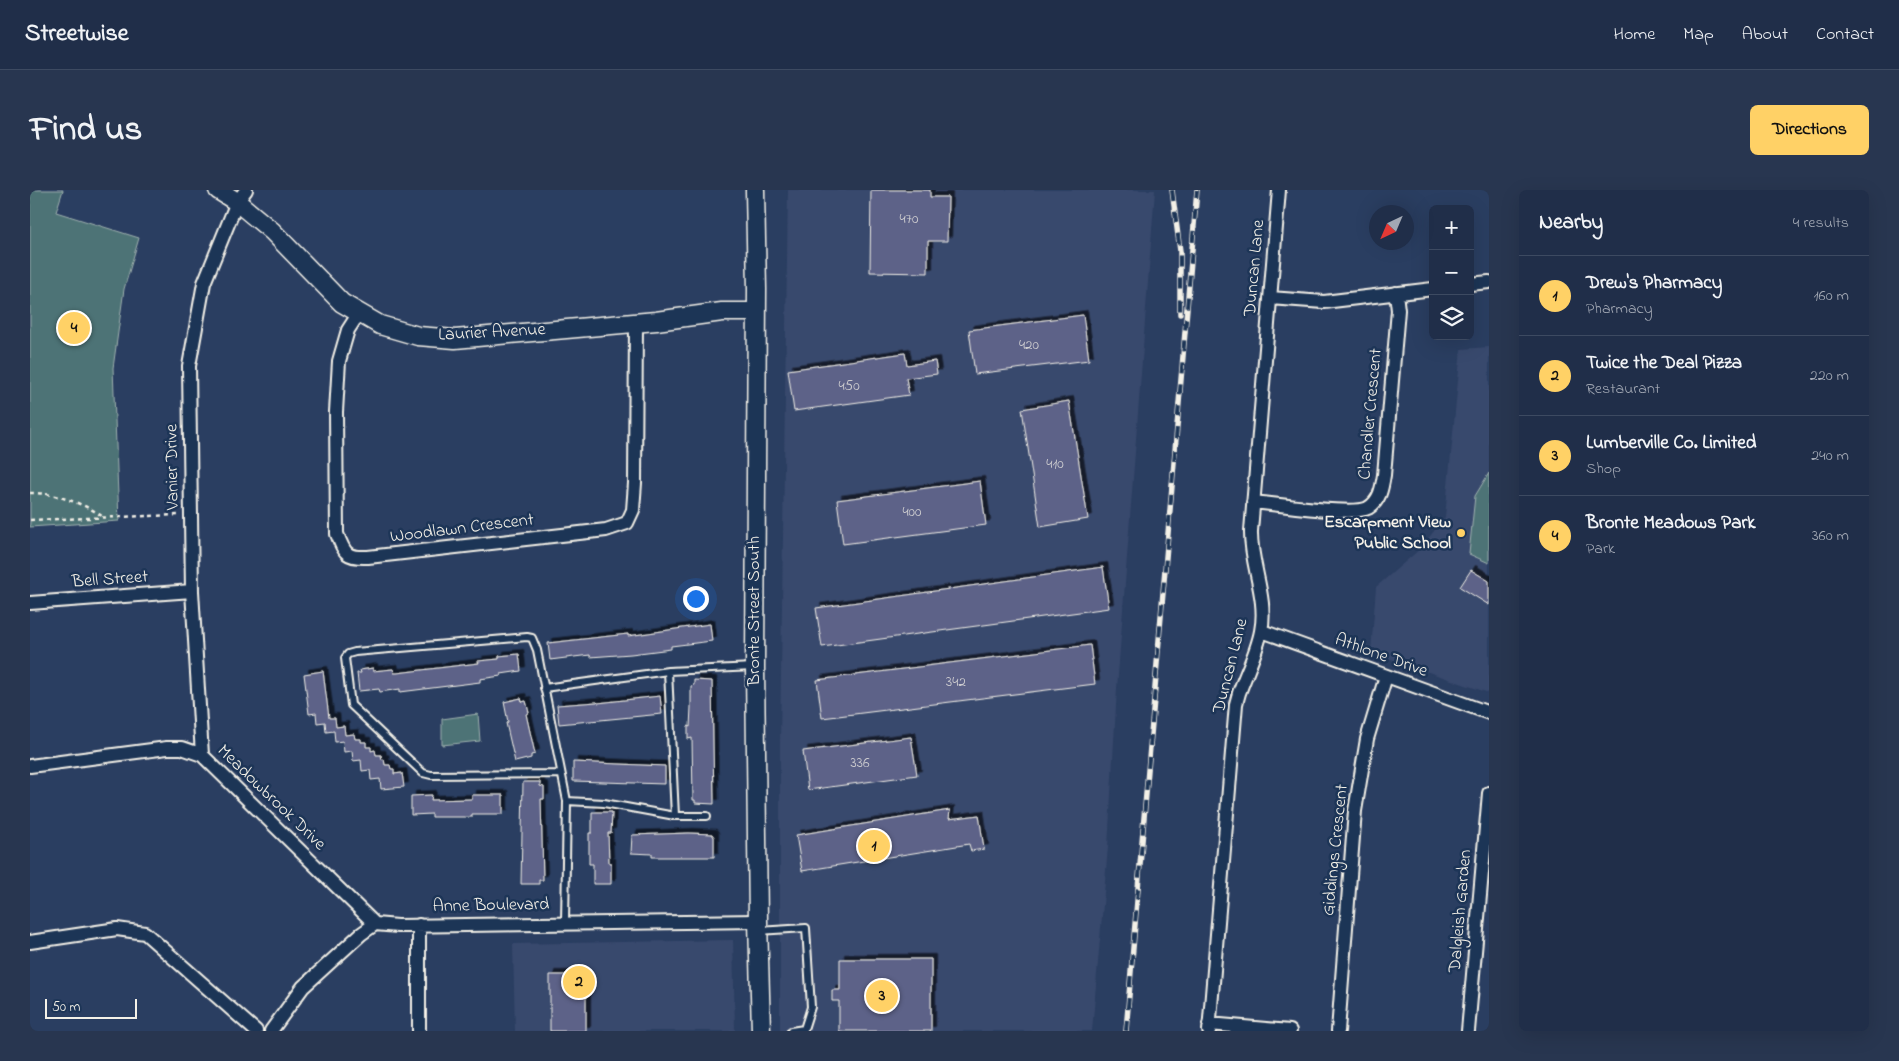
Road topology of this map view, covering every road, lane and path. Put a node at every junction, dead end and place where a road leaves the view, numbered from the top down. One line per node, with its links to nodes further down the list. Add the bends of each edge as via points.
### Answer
1 (218, 190): 4 (main road, Laurier Avenue)
2 (755, 190): 10 (main road, Bronte Street South)
3 (1279, 190): 9 (street, Duncan Lane)
4 (241, 196): 11 (main road, Laurier Avenue, via 342,303); 15 (street, Vanier Drive, via 204,284 189,366)
5 (1489, 282): 6 (street)
6 (1474, 284)
7 (1429, 289): 8 (street)
8 (1396, 293): 9 (street, via 1324,302); 14 (street, Chandler Crescent, via 1398,310 1384,475 1379,497 1369,507 1350,511)
9 (1270, 298): 14 (street, Duncan Lane)
10 (756, 312): 12 (main road, Laurier Avenue, via 722,312); 21 (main road, Bronte Street South)
11 (359, 313): 12 (main road, Laurier Avenue, via 380,325 418,336 455,339); 12 (street, Woodlawn Crescent, via 348,330 339,361 336,412 336,534 344,552 353,558 606,530 627,523 633,510 635,483)
12 (636, 323)
13 (30, 493): 16 (path, via 67,500 95,510)
14 (1253, 502): 20 (street, Duncan Lane, via 1250,545 1262,606)
15 (191, 515): 16 (path); 18 (street, Vanier Drive)
16 (104, 517): 17 (path)
17 (30, 520)
18 (192, 591): 19 (street, Bell Street); 26 (street, Vanier Drive)
19 (30, 603)
20 (1262, 631): 23 (street, Athlone Drive); 38 (street, Duncan Lane, via 1236,704)
21 (755, 667): 22 (lane); 36 (main road, Bronte Street South)
22 (668, 671): 24 (lane); 31 (lane)
23 (1386, 676): 25 (street, Athlone Drive); 45 (street, Giddings Crescent, via 1367,739 1355,811)
24 (544, 688): 28 (lane); 28 (lane, via 535,643 527,637 355,652 345,658 351,705 423,773)
25 (1489, 712)
26 (202, 755): 27 (street, Meadowbrook Drive, via 182,748 167,748); 34 (street, Meadowbrook Drive)
27 (30, 766)
28 (560, 774): 30 (lane)
29 (1489, 793): 46 (street, Dalgleish Garden)
30 (567, 801): 31 (lane, via 604,803); 33 (lane)
31 (675, 816): 32 (lane)
32 (707, 816)
33 (565, 922): 35 (street, Anne Boulevard); 36 (street, Anne Boulevard)
34 (376, 924): 35 (street, Anne Boulevard); 40 (street, via 303,987)
35 (419, 926): 41 (street)
36 (758, 926): 42 (main road, Bronte Street South); 43 (lane, via 806,928 811,1007 804,1029)
37 (30, 942): 39 (street, via 117,929 146,933)
38 (1209, 1028): 44 (street)
39 (256, 1031)
40 (271, 1031)
41 (419, 1031)
42 (761, 1031)
43 (791, 1031)
44 (1290, 1031)
45 (1338, 1031)
46 (1468, 1031)

